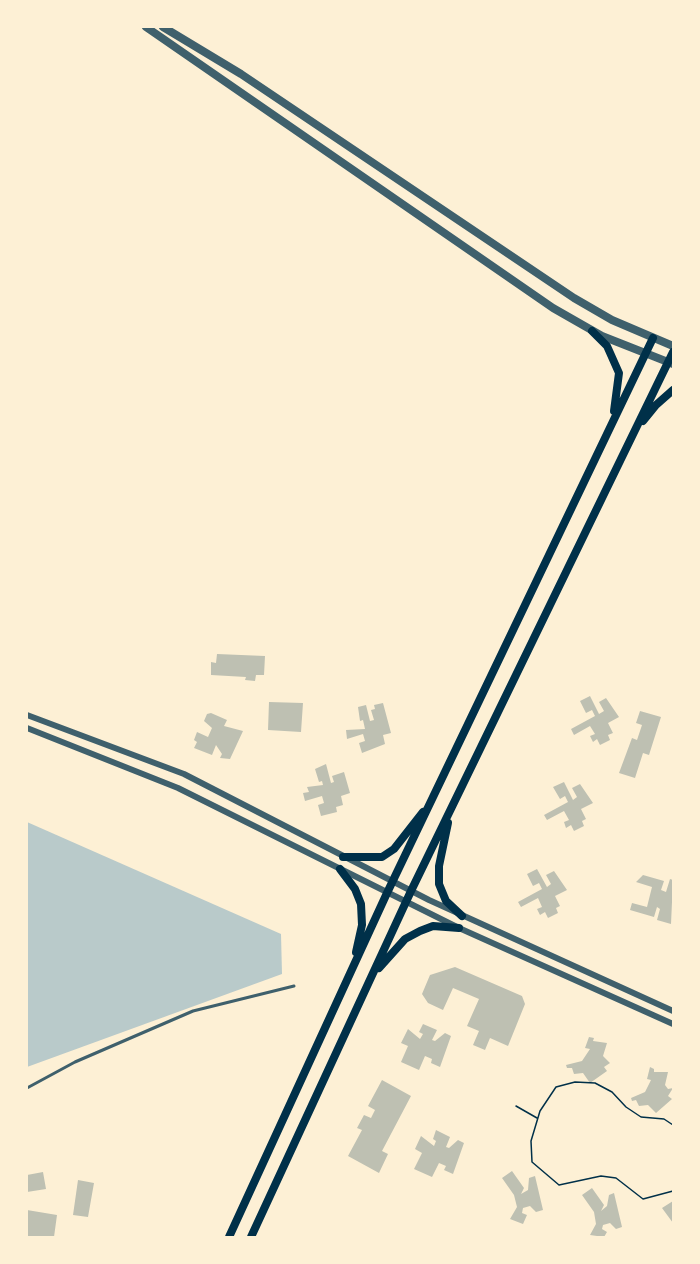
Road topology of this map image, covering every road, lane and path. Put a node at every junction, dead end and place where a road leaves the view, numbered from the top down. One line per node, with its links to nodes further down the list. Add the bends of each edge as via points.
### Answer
1 (146, 27): 3 (street, via 544,302)
2 (163, 27): 4 (street, via 241,74 574,298)
3 (592, 331): 7 (street); 10 (main road, via 607,346 619,373)
4 (653, 338): 5 (street); 7 (main road)
5 (673, 346)
6 (673, 352): 8 (main road)
7 (645, 354): 8 (street); 10 (main road)
8 (670, 363): 11 (main road)
9 (673, 390): 11 (main road)
10 (609, 429): 14 (main road)
11 (630, 439): 15 (main road)
12 (27, 716): 16 (street, via 184,774)
13 (27, 728): 17 (street, via 178,788)
14 (432, 800): 16 (main road, via 394,849 382,857); 18 (main road)
15 (452, 808): 19 (main road); 22 (main road, via 441,857 440,884 446,901)
16 (343, 857): 18 (street)
17 (340, 869): 20 (street); 24 (main road, via 356,889 361,904 362,925)
18 (393, 882): 19 (street); 20 (main road)
19 (411, 891): 21 (main road); 22 (street)
20 (387, 893): 21 (street); 24 (main road)
21 (406, 903): 23 (street); 25 (main road)
22 (462, 916): 27 (street)
23 (459, 928): 25 (main road, via 434,926 405,939); 28 (street)
24 (352, 968): 34 (main road)
25 (373, 975): 35 (main road)
26 (294, 986): 29 (lane, via 193,1011 75,1062)
27 (673, 1011)
28 (673, 1024)
29 (27, 1088)
30 (516, 1106): 31 (path)
31 (538, 1118): 32 (path, via 556,1087 575,1082 596,1083 641,1117 664,1119); 33 (path, via 531,1141 532,1162 559,1185 601,1176 616,1178 643,1199)
32 (673, 1125)
33 (673, 1191)
34 (229, 1237)
35 (251, 1237)

